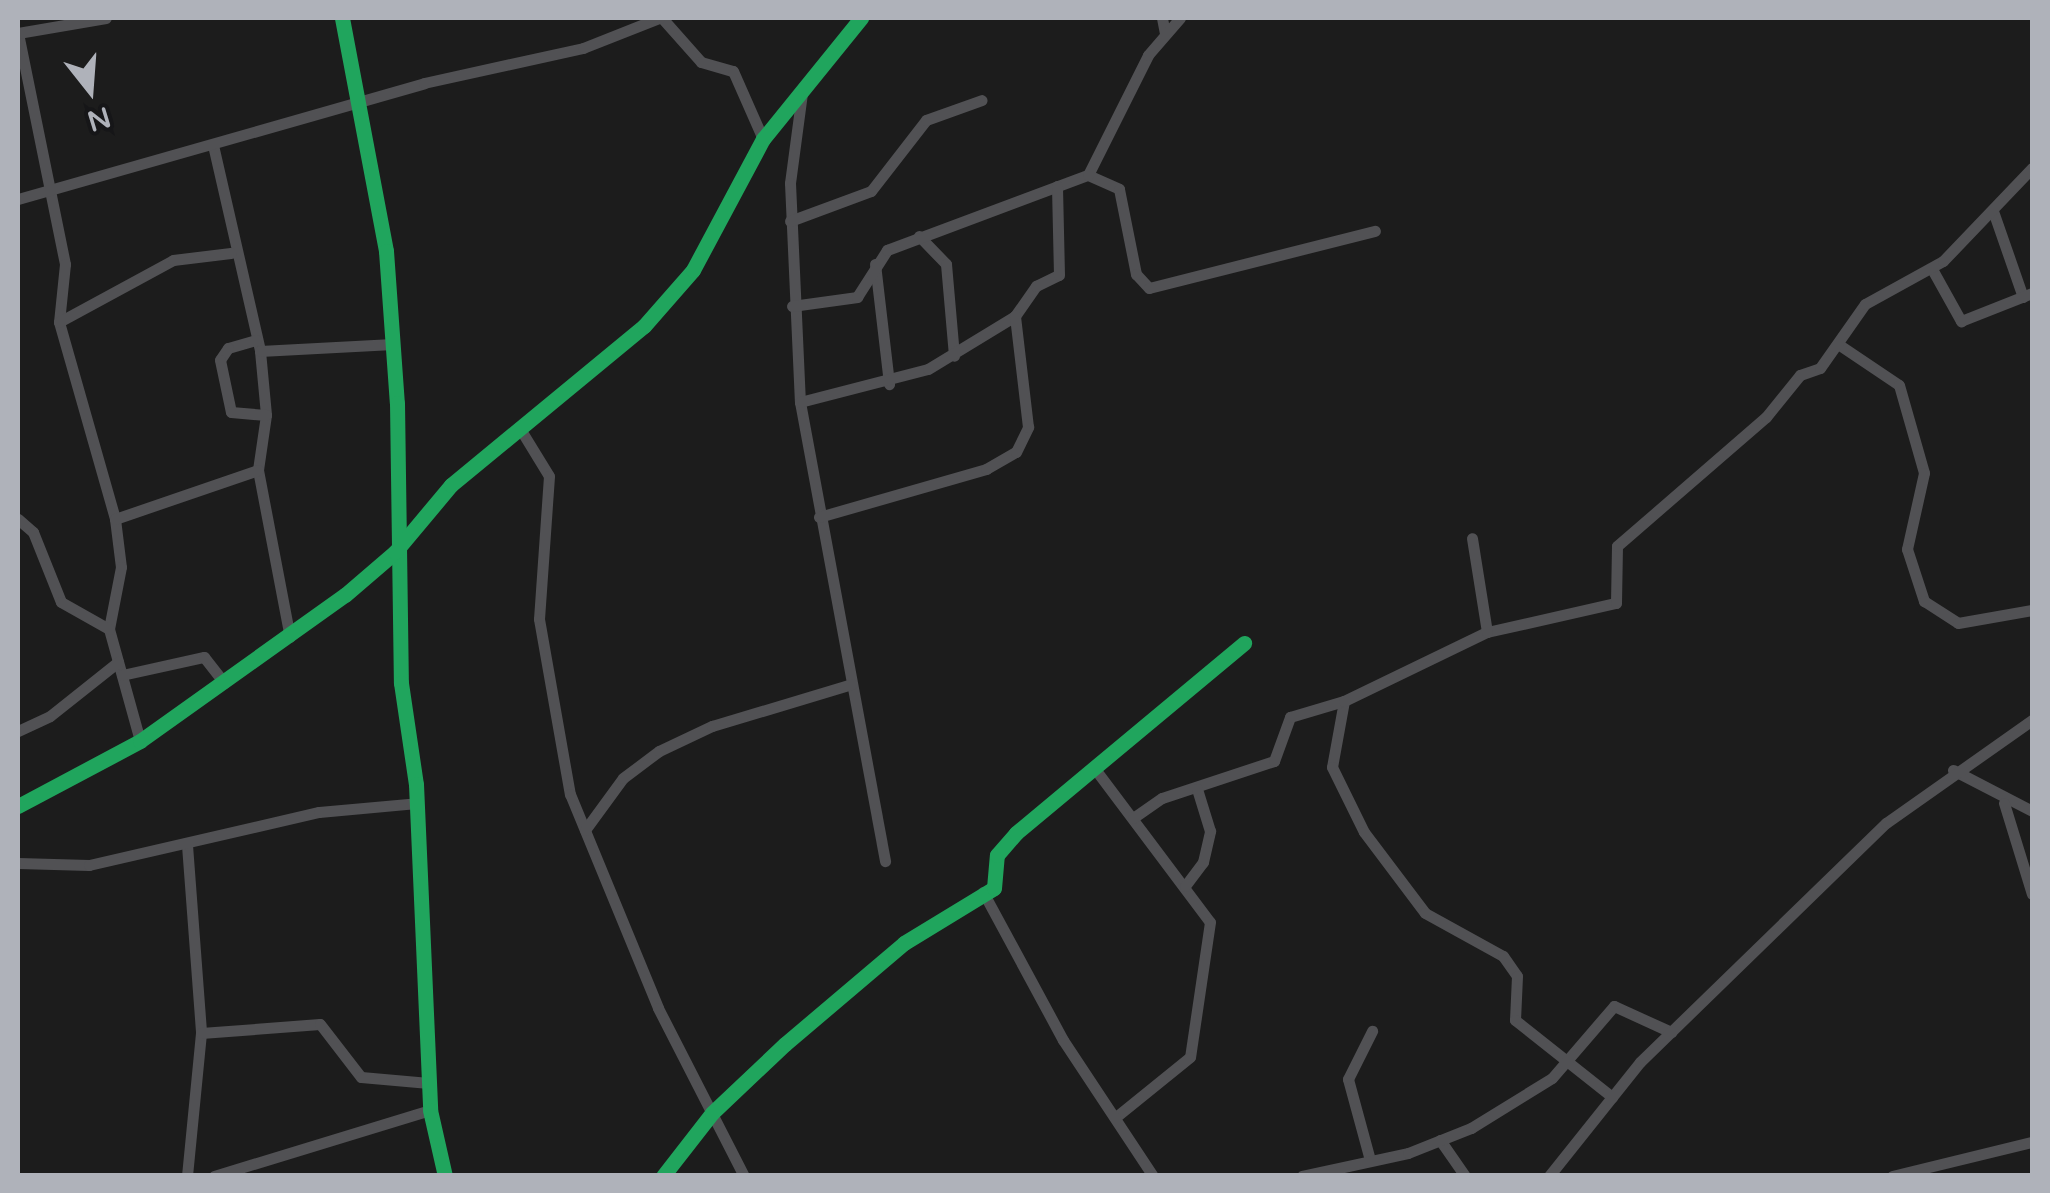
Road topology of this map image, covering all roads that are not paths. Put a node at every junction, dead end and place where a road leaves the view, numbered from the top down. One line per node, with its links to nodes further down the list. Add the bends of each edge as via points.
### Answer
1 (106, 18): 7 (street)
2 (342, 18): 11 (street)
3 (661, 18): 11 (street, via 584,48); 14 (street, via 701,62 733,71)
4 (861, 18): 9 (street)
5 (1162, 18): 8 (street)
6 (1180, 18): 8 (street)
7 (18, 33): 19 (street)
8 (1165, 34): 17 (street)
9 (802, 93): 12 (street); 13 (street)
10 (982, 100): 22 (street, via 926,120 871,191)
11 (361, 103): 15 (street); 32 (street)
12 (774, 125): 13 (street); 14 (street)
13 (800, 125): 22 (street)
14 (763, 140): 39 (street, via 680,287)
15 (213, 144): 19 (street); 25 (street)
16 (2032, 168): 21 (street)
17 (1088, 175): 18 (street); 23 (street, via 1119,189 1136,274 1149,288)
18 (1057, 186): 24 (street); 30 (street, via 1059,275 1036,286)
19 (50, 193): 20 (street); 31 (street, via 65,264)
20 (18, 198)
21 (1993, 210): 27 (street); 28 (street)
22 (790, 221): 29 (street)
23 (1375, 231)
24 (919, 236): 26 (street); 35 (street, via 946,264)
25 (231, 253): 31 (street, via 173,260); 34 (street)
26 (875, 260): 29 (street, via 857,297); 36 (street)
27 (1932, 270): 28 (street, via 1962,322); 33 (street, via 1865,304)
28 (2028, 295)
29 (792, 306): 37 (street)
30 (1015, 316): 35 (street); 41 (street, via 1028,427 1016,452 986,468)
31 (58, 322): 43 (street)
32 (393, 344): 34 (street); 45 (street)
33 (1838, 344): 46 (street, via 1899,385 1924,473 1907,549 1924,601 1958,623); 48 (street, via 1617,546 1616,603)
34 (258, 345): 38 (street); 38 (street, via 228,348 220,360 231,412)
35 (954, 356): 36 (street)
36 (889, 384): 37 (street)
37 (800, 402): 41 (street)
38 (266, 415): 40 (street)
39 (519, 427): 45 (street, via 451,485); 66 (street, via 548,476 540,619 544,678)
40 (258, 470): 43 (street); 49 (street)
41 (819, 517): 53 (street)
42 (18, 519): 47 (street, via 33,532 61,602)
43 (114, 519): 47 (street, via 121,567)
44 (1472, 538): 48 (street)
45 (396, 552): 49 (street); 61 (street)
46 (2032, 610)
47 (109, 629): 51 (street)
48 (1487, 632): 54 (street)
49 (290, 637): 52 (street)
50 (1244, 643): 58 (street)
51 (120, 669): 52 (street, via 204,657); 56 (street); 57 (street)
52 (224, 683): 57 (street)
53 (852, 684): 66 (street, via 712,726 659,751 623,778); 68 (street)
54 (1344, 702): 60 (street, via 1284,720 1274,761); 76 (street, via 1332,768 1364,832 1426,913 1503,956 1517,976 1515,1020)
55 (2032, 720): 59 (street)
56 (18, 731)
57 (140, 742): 63 (street)
58 (1095, 769): 65 (street); 71 (street, via 999,852 996,886)
59 (1953, 770): 62 (street); 75 (street, via 1886,823)
60 (1197, 789): 65 (street); 70 (street, via 1210,831 1203,862)
61 (417, 803): 67 (street, via 319,812); 77 (street)
62 (2004, 803): 64 (street); 72 (street)
63 (18, 806)
64 (2032, 812)
65 (1133, 818): 70 (street)
66 (585, 830): 80 (street, via 658,1008)
67 (187, 845): 69 (street, via 90,865); 74 (street)
68 (885, 861)
69 (18, 863)
70 (1185, 886): 81 (street, via 1210,922 1194,1046 1183,1065)
71 (983, 892): 80 (street, via 904,943); 81 (street, via 1063,1040)
72 (2032, 894)
73 (1372, 1031): 84 (street, via 1348,1079)
74 (201, 1032): 77 (street, via 320,1024 360,1077); 85 (street)
75 (1670, 1032): 76 (street, via 1618,1004); 78 (street)
76 (1570, 1061): 78 (street); 82 (street)
77 (430, 1083): 79 (street)
78 (1612, 1096): 93 (street)
79 (430, 1110): 86 (street); 87 (street)
80 (712, 1114): 88 (street); 89 (street)
81 (1116, 1117): 90 (street)
82 (1440, 1140): 84 (street); 92 (street)
83 (2032, 1142): 94 (street)
84 (1370, 1160): 91 (street)
85 (188, 1176)
86 (214, 1176)
87 (446, 1176)
88 (663, 1176)
89 (744, 1176)
90 (1153, 1176)
91 (1302, 1176)
92 (1465, 1176)
93 (1549, 1176)
94 (1892, 1176)

